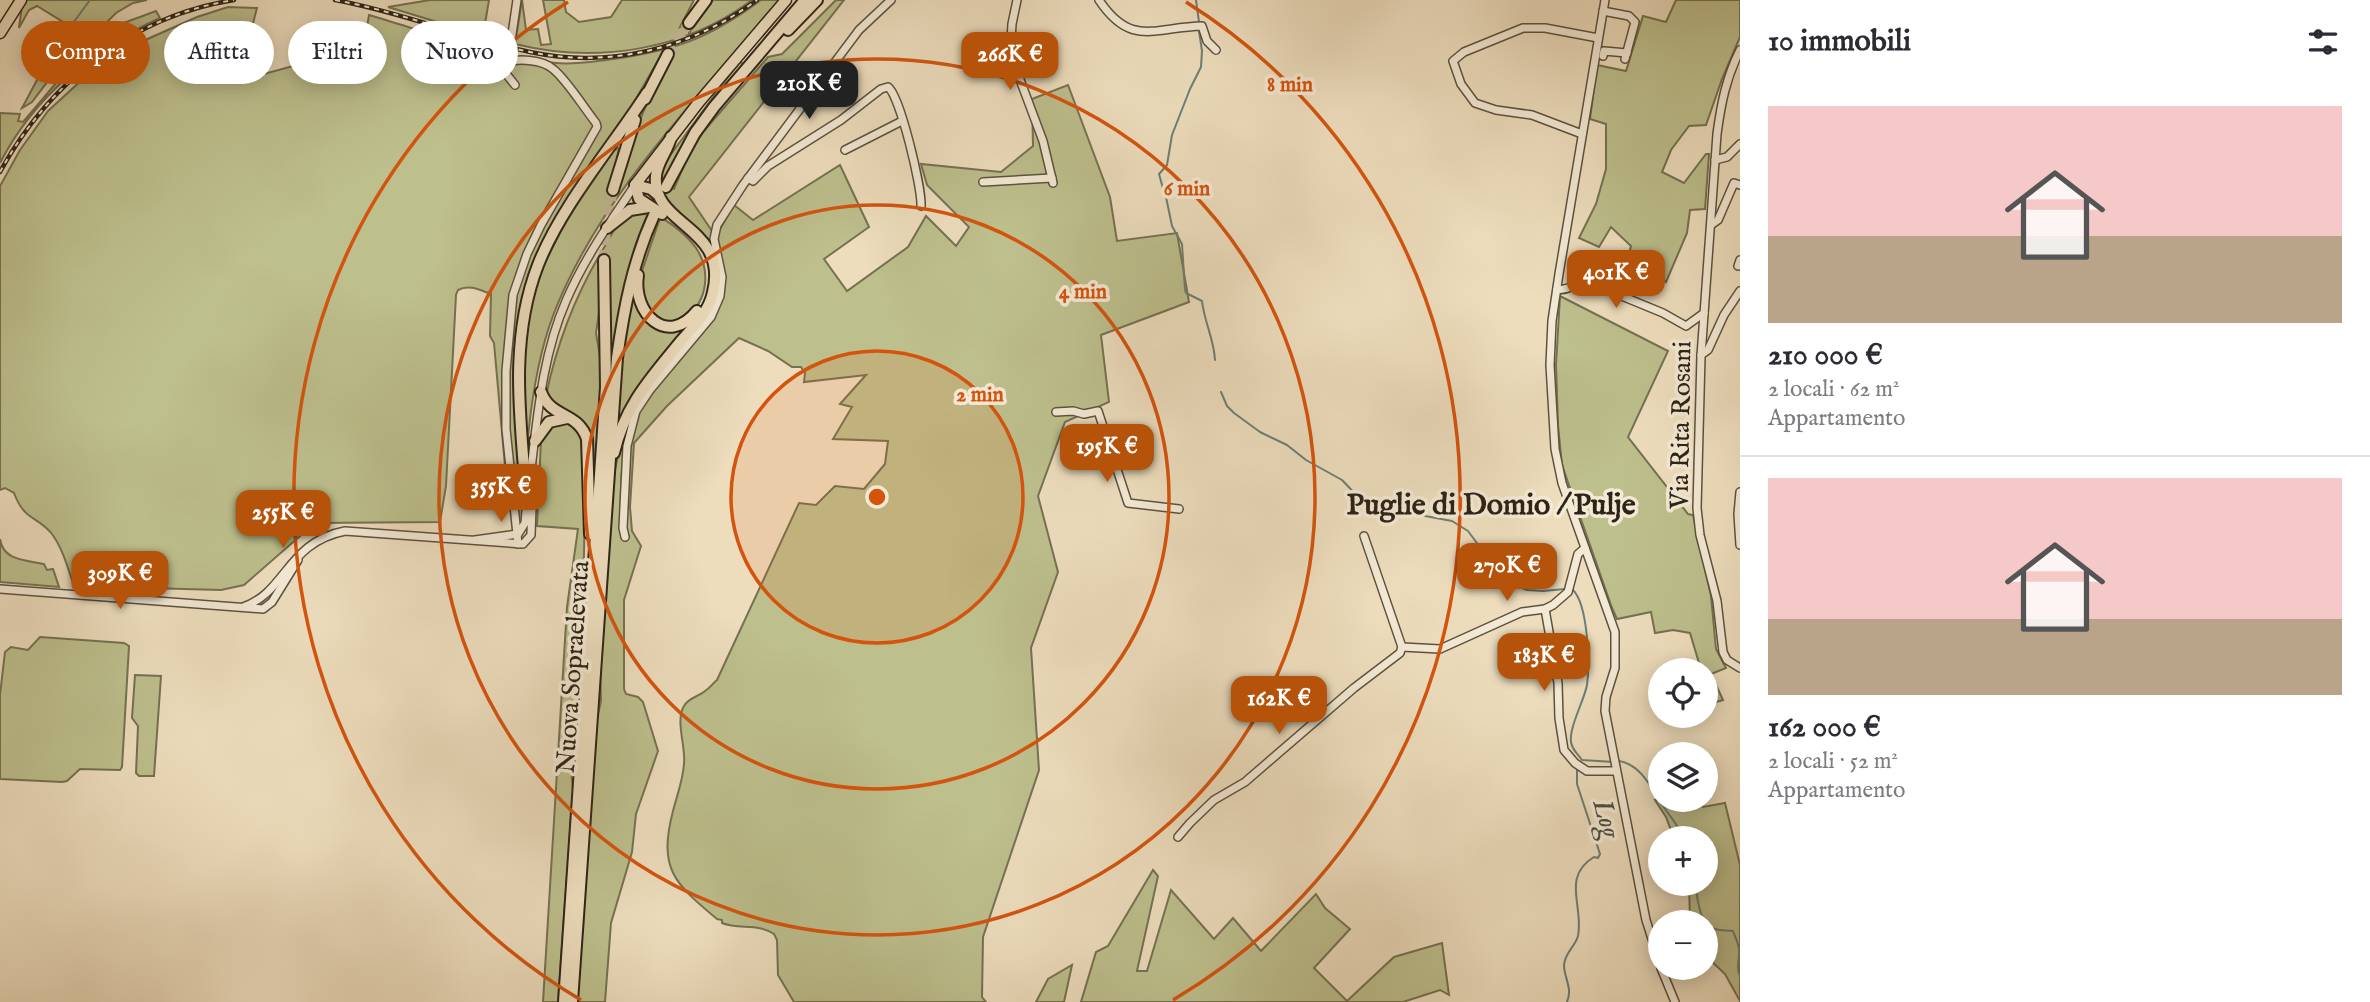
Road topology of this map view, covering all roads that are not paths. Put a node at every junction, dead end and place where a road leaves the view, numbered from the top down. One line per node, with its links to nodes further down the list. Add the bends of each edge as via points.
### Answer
1 (21, 0): 14 (main road)
2 (517, 0): 12 (street)
3 (705, 0): 13 (highway)
4 (786, 0): 25 (main road)
5 (805, 0): 23 (highway)
6 (817, 0): 23 (highway)
7 (891, 0): 29 (street, via 859,30)
8 (1017, 0): 30 (street, via 1012,40 1018,71 1053,181)
9 (1099, 0): 16 (street, via 1112,18 1137,32 1202,26)
10 (1605, 0): 11 (street)
11 (1602, 11): 15 (street); 19 (street, via 1629,16 1635,22 1626,56 1604,51)
12 (514, 21)
13 (689, 23)
14 (0, 33)
15 (1598, 38): 24 (street); 24 (street, via 1545,28 1523,29 1464,52 1453,61 1461,84 1475,103 1532,115)
16 (1216, 50)
17 (1740, 50): 28 (street, Via Rita Rosani, via 1721,99)
18 (668, 54): 21 (highway)
19 (1603, 56)
20 (515, 85): 55 (street, via 503,70 509,61 552,67 597,127 541,225 513,295 506,429)
21 (647, 93): 34 (highway); 53 (highway, via 552,237 528,295 518,367)
22 (901, 121): 27 (street); 29 (street, via 893,91 883,88 753,181); 36 (street, via 916,170)
23 (695, 133): 33 (highway)
24 (1582, 135): 42 (street)
25 (671, 137): 31 (main road); 35 (highway, via 657,169)
26 (1740, 144): 28 (street, via 1727,157)
27 (845, 150)
28 (1715, 160): 38 (street, Via Rita Rosani)
29 (748, 178): 57 (street, via 714,232 722,277 715,310 635,414 625,456)
30 (983, 182)
31 (635, 185): 35 (highway); 37 (highway, via 639,199); 39 (street)
32 (1740, 185): 38 (street, via 1734,183 1718,220)
33 (667, 187)
34 (613, 190)
35 (657, 194): 51 (highway, via 664,207 706,245 715,273 713,292 704,313 632,404 620,430)
36 (920, 206)
37 (651, 211): 39 (highway, via 630,210); 40 (highway, Nuova Sopraelevata); 40 (highway, via 662,214 696,242 706,265 705,297 696,313 680,325 653,321 639,301 637,279)
38 (1711, 225): 44 (street, Via Rita Rosani)
39 (607, 228): 46 (street, via 565,302)
40 (646, 233): 51 (highway, Nuova Sopraelevata, via 622,324)
41 (604, 260): 66 (highway, Nuova Sopraelevata, via 606,387)
42 (1557, 289): 44 (street, via 1590,284 1686,326); 62 (street, via 1550,365 1555,449 1565,494)
43 (1740, 291): 45 (street)
44 (1704, 313): 45 (street, Via Rita Rosani)
45 (1701, 356): 67 (street, Via Rita Rosani, via 1700,535 1717,601 1723,652)
46 (541, 392): 48 (highway, via 547,405); 49 (street)
47 (1056, 412): 54 (street, via 1098,411 1128,503)
48 (570, 418): 49 (highway, via 549,422); 66 (highway, via 582,426 587,439)
49 (535, 441): 50 (street)
50 (532, 459): 53 (street); 59 (street)
51 (608, 484): 73 (highway, Nuova Sopraelevata)
52 (1740, 492): 61 (street)
53 (527, 504): 55 (street, via 525,523)
54 (1179, 509)
55 (518, 534): 58 (street); 59 (street); 60 (street)
56 (1364, 536): 65 (street)
57 (625, 537)
58 (475, 540): 60 (street); 63 (street, via 345,531 325,536 301,551 260,600 243,607)
59 (529, 540): 60 (street)
60 (518, 544)
61 (1740, 545)
62 (1586, 548): 64 (street, via 1577,554 1568,592); 68 (street, via 1615,632 1615,668 1605,711)
63 (0, 589)
64 (1545, 609): 65 (street, via 1522,612 1440,649); 68 (street, via 1564,750 1587,771)
65 (1402, 646): 69 (street, via 1400,653 1253,776 1214,800)
66 (587, 667): 72 (highway, Nuova Sopraelevata)
67 (1740, 668)
68 (1616, 771): 70 (street)
69 (1178, 837)
70 (1648, 926)
71 (1666, 980): 74 (street)
72 (564, 1002)
73 (572, 1002)
74 (1675, 1002)

